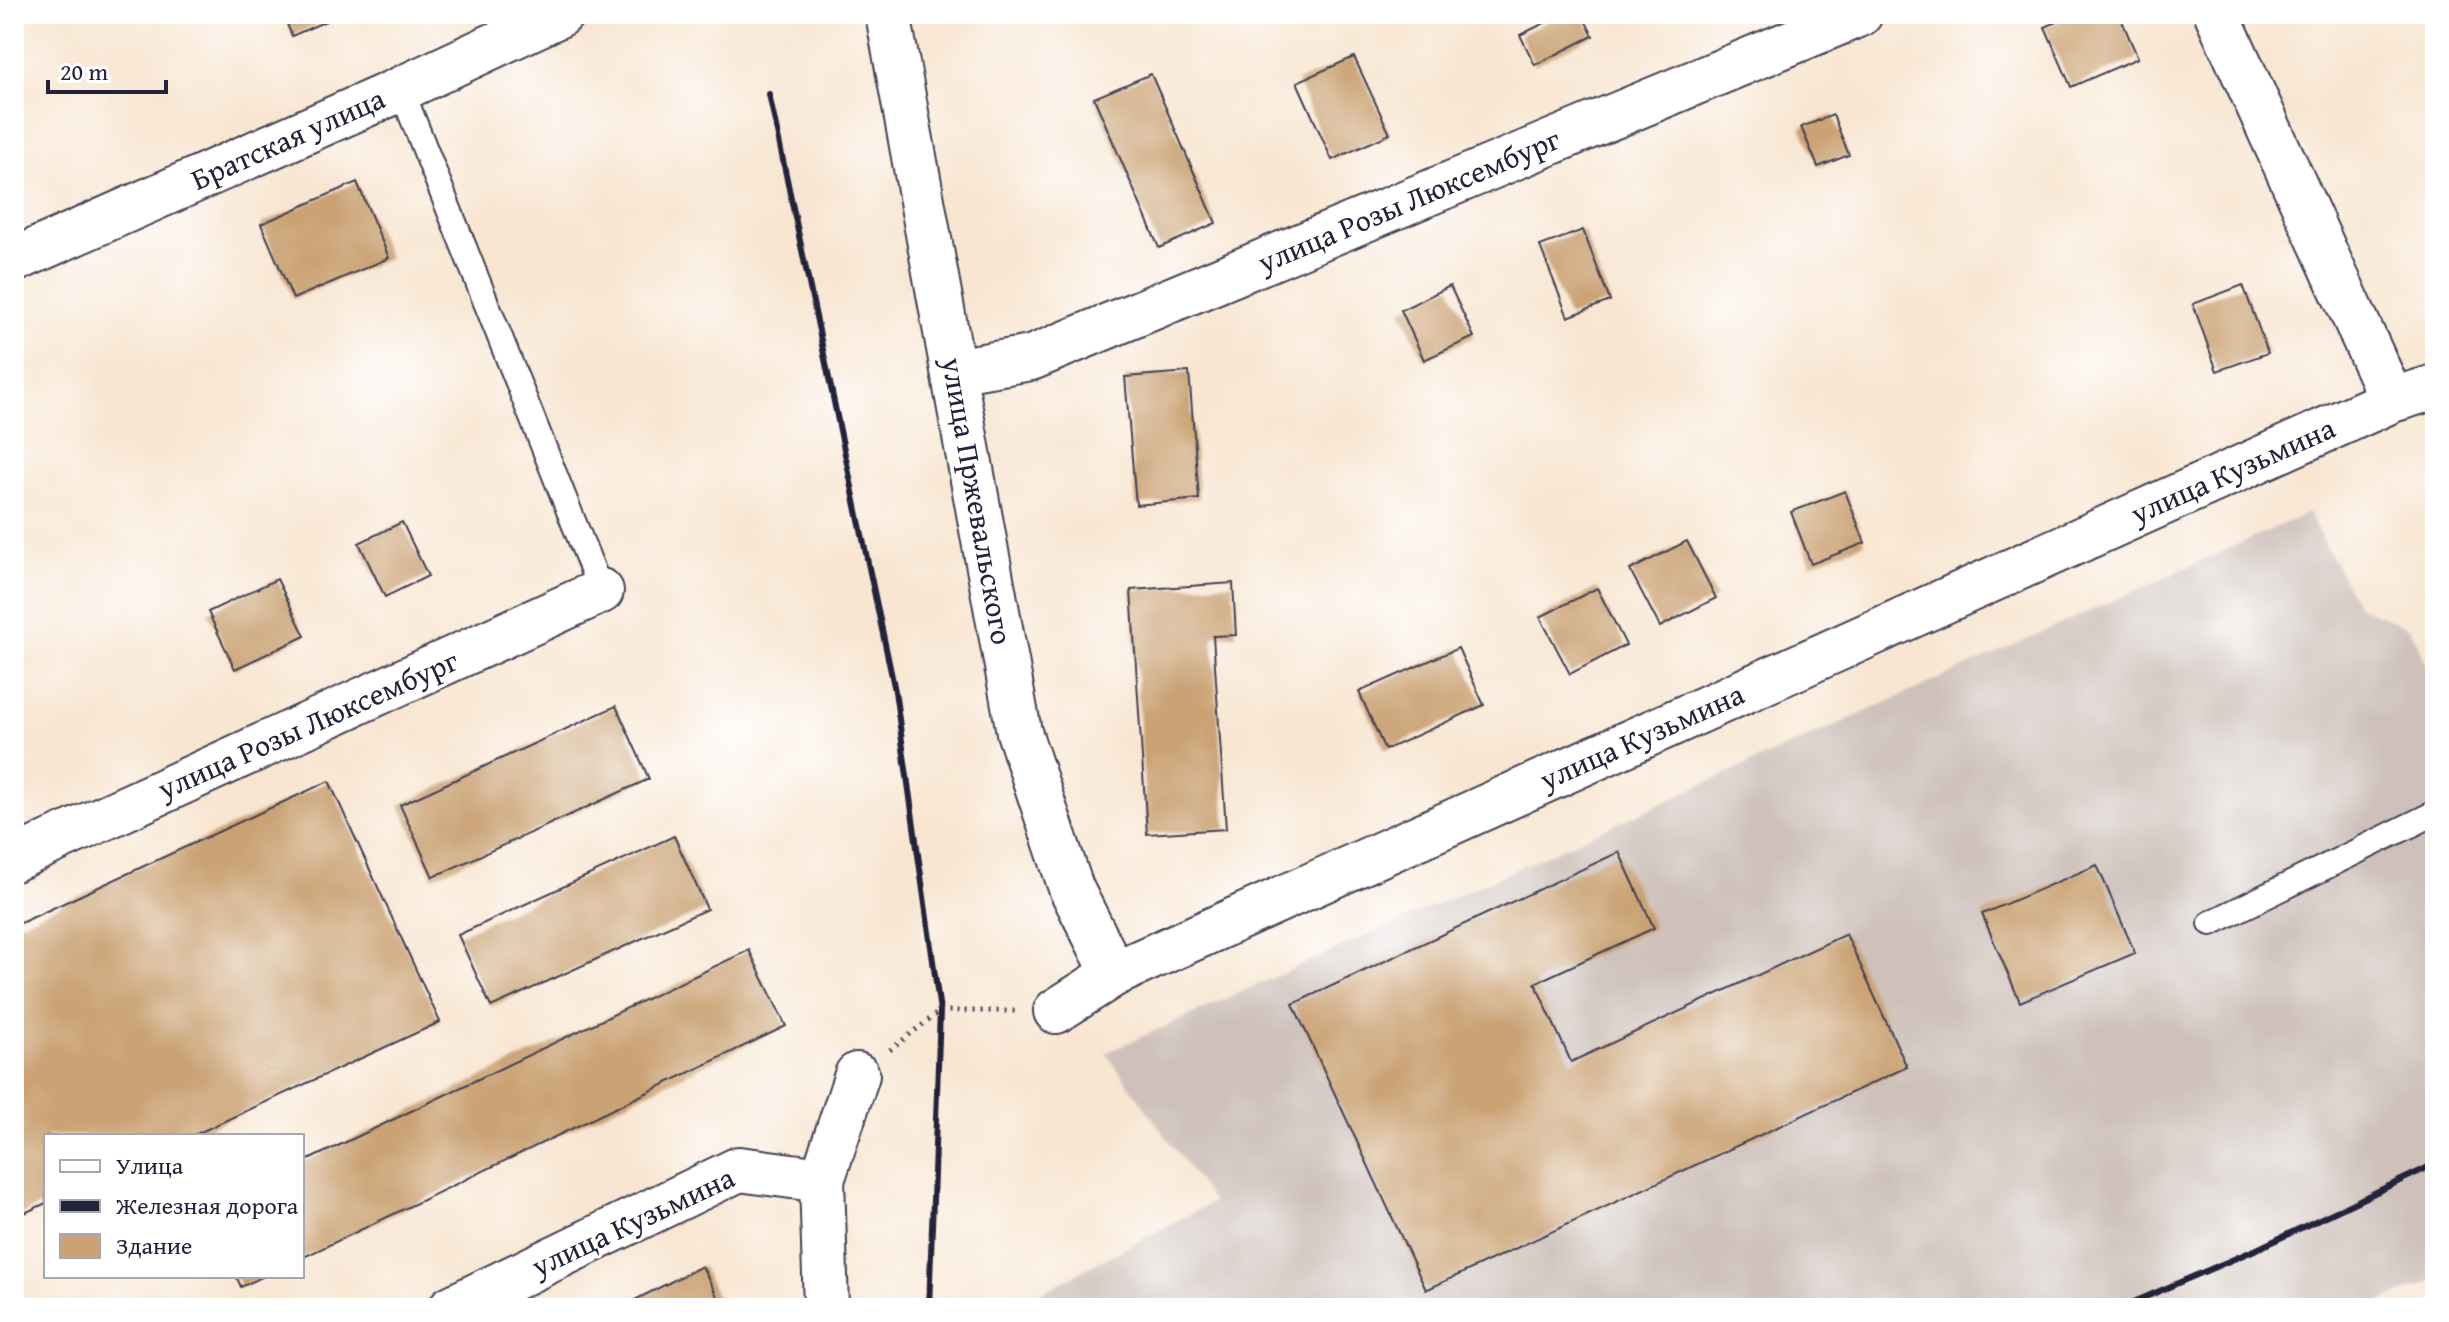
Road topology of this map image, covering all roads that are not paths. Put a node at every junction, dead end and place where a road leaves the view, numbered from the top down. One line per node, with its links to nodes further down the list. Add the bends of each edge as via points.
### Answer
1 (561, 14): 5 (street, Братская улица)
2 (888, 14): 7 (street, улица Пржевальского)
3 (1860, 14): 7 (street, улица Розы Люксембург, via 1031,358)
4 (2217, 14): 9 (street)
5 (401, 89): 6 (street, Братская улица); 10 (lane)
6 (14, 260)
7 (953, 371): 14 (street, улица Пржевальского, via 1019,732 1071,888)
8 (2435, 387): 9 (street, улица Кузьмина)
9 (2392, 400): 14 (street, улица Кузьмина)
10 (601, 591): 12 (street, улица Розы Люксембург)
11 (2435, 813): 13 (lane)
12 (14, 859)
13 (2211, 923)
14 (1114, 974): 15 (street, улица Кузьмина)
15 (1056, 1011)
16 (857, 1075): 17 (street)
17 (822, 1180): 18 (street, улица Кузьмина, via 739,1169); 19 (street)
18 (451, 1308)
19 (826, 1308)

